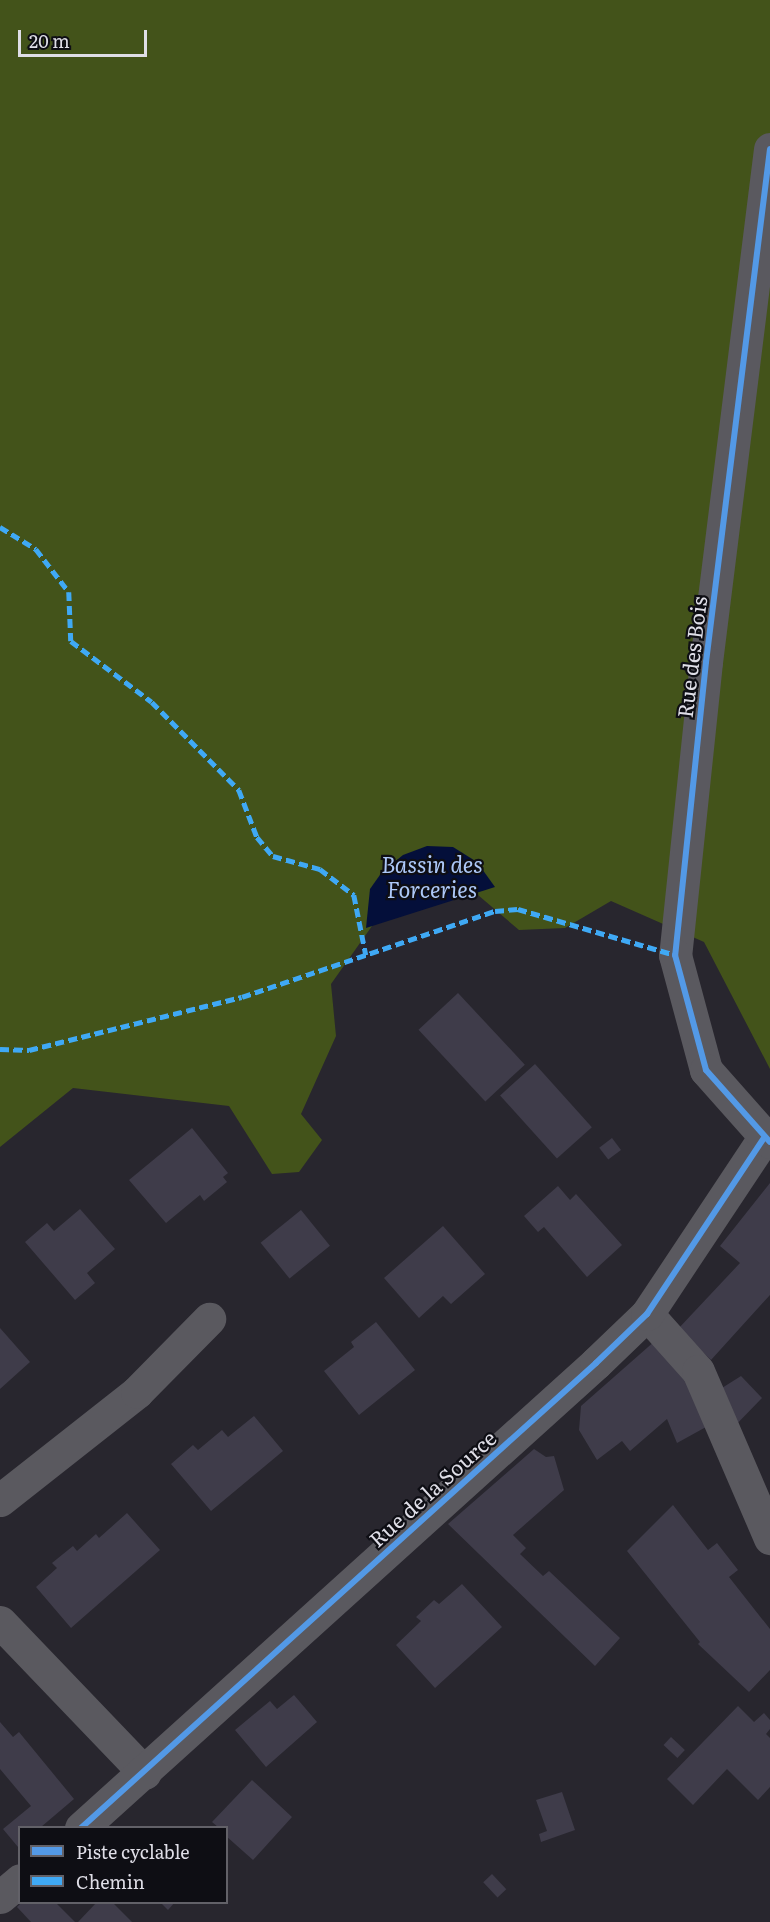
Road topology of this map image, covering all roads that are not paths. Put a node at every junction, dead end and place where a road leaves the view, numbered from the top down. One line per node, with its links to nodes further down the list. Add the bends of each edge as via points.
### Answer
1 (770, 149): 2 (street, Rue des Bois, via 706,662 675,955 706,1070)
2 (767, 1140): 3 (street, Rue de la Source)
3 (647, 1314): 6 (street, via 698,1371); 8 (street, Rue de la Source)
4 (209, 1319): 5 (street, via 137,1392)
5 (0, 1500)
6 (770, 1538)
7 (0, 1622): 8 (street)
8 (145, 1773): 9 (street, Rue de la Source)
9 (82, 1826)
10 (18, 1882): 11 (street)
11 (0, 1897)

